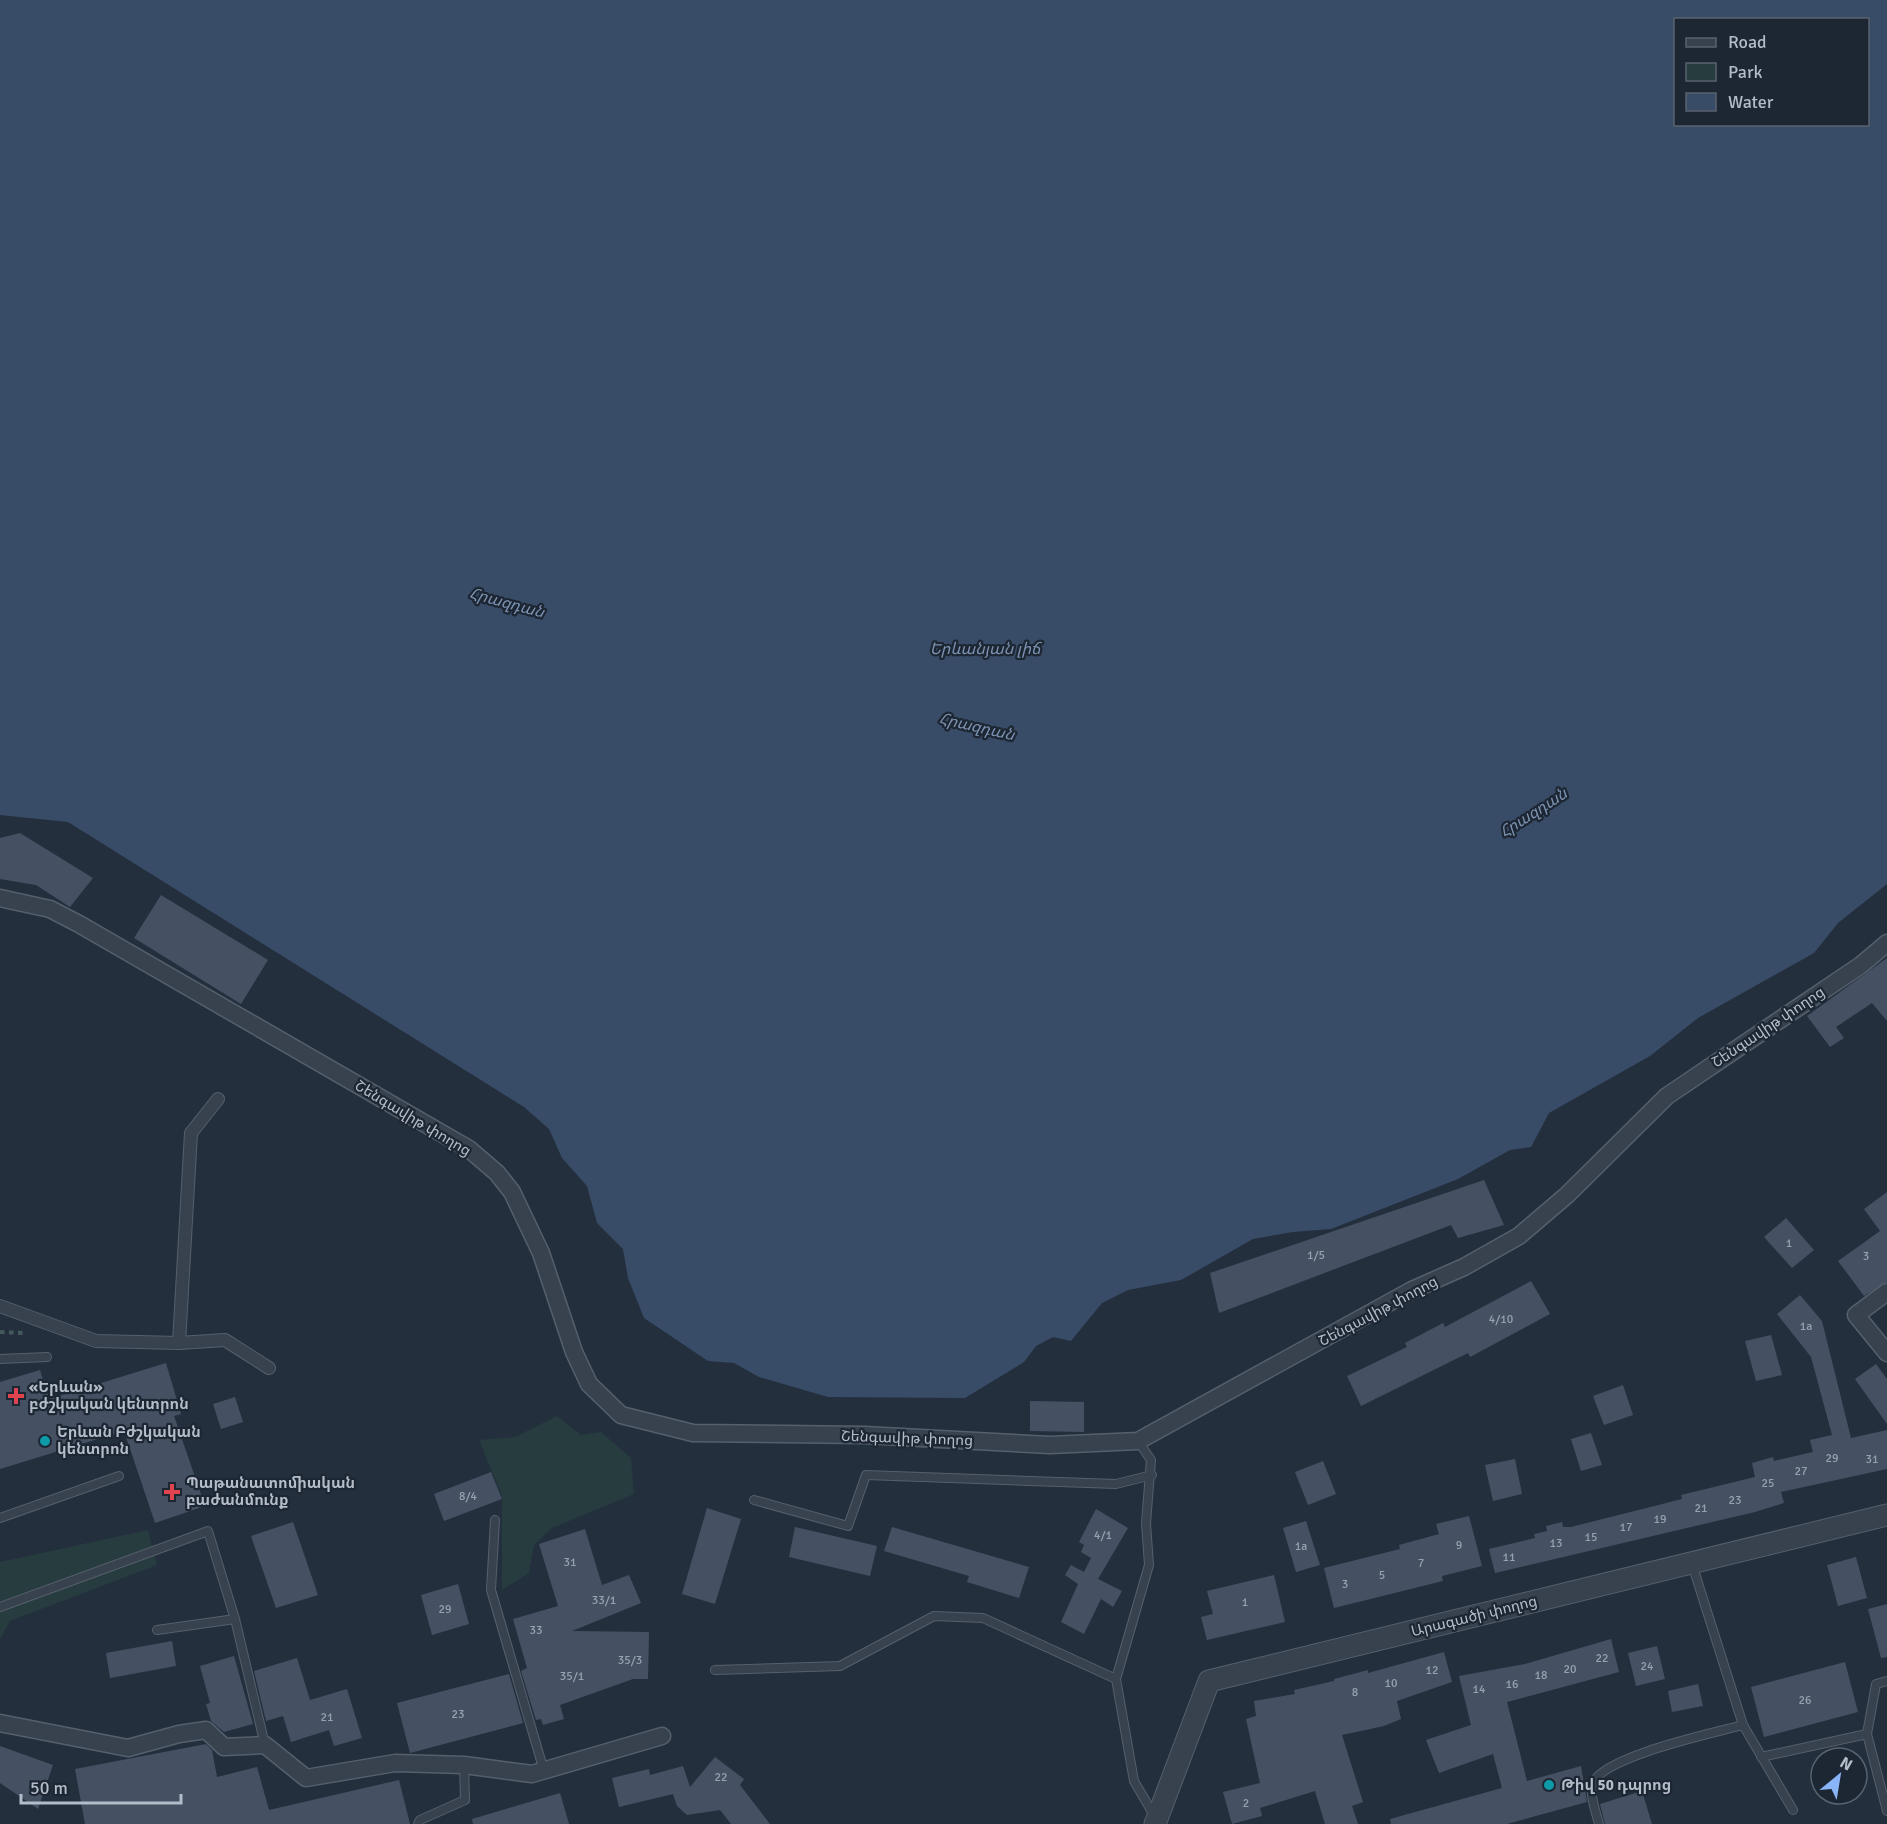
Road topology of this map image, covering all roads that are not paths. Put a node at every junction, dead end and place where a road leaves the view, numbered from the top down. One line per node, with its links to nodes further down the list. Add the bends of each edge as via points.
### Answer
1 (0, 898): 11 (street, Շենգավիթ փողոց, via 50,909 79,924 469,1149 512,1192 541,1253 574,1352 589,1384 621,1415 703,1434 865,1435 1050,1445)
2 (1887, 943): 11 (street, Շենգավիթ փողոց, via 1861,965 1667,1096 1567,1195 1519,1236 1412,1290)
3 (218, 1098): 6 (street, via 191,1133)
4 (1887, 1292): 7 (street, via 1856,1315)
5 (0, 1306): 6 (street, via 96,1341)
6 (179, 1343): 10 (street, via 225,1340)
7 (1887, 1353)
8 (47, 1357): 9 (lane)
9 (0, 1359)
10 (269, 1368)
11 (1138, 1441): 12 (lane, via 1151,1460)
12 (1152, 1475): 14 (lane, via 1116,1484 866,1475 848,1526); 23 (lane, via 1146,1523 1149,1565)
13 (119, 1476): 16 (lane)
14 (754, 1500)
15 (1887, 1515): 18 (street, Արագածի փողոց)
16 (0, 1518)
17 (495, 1520): 32 (lane, via 490,1590)
18 (1692, 1563): 26 (lane); 35 (street, Արագածի փողոց, via 1209,1681)
19 (0, 1607): 20 (lane, via 208,1531)
20 (235, 1618): 21 (lane); 29 (lane)
21 (157, 1630)
22 (715, 1670): 23 (lane, via 840,1665 934,1616 983,1618)
23 (1116, 1679): 35 (lane, via 1134,1781)
24 (1887, 1681): 27 (lane, via 1876,1684)
25 (0, 1724): 29 (street, via 128,1748 206,1730 224,1747)
26 (1743, 1725): 30 (lane); 37 (lane, via 1644,1751 1600,1774 1593,1782 1592,1794)
27 (1867, 1734): 30 (lane); 34 (lane)
28 (662, 1736): 32 (street)
29 (265, 1745): 31 (street, via 306,1778 395,1763)
30 (1761, 1757): 33 (lane)
31 (464, 1765): 32 (street, via 532,1774); 36 (lane, via 465,1800)
32 (544, 1771)
33 (1793, 1810)
34 (1887, 1810)
35 (1156, 1822)
36 (418, 1824)
37 (1599, 1824)

